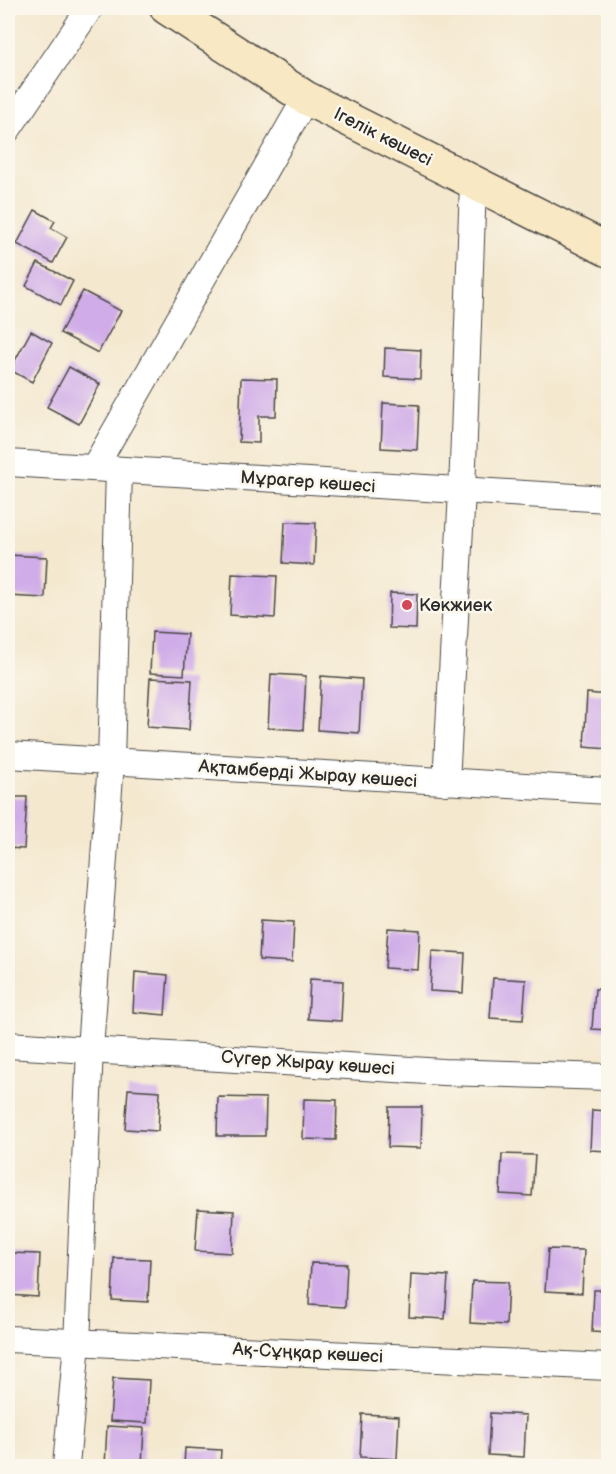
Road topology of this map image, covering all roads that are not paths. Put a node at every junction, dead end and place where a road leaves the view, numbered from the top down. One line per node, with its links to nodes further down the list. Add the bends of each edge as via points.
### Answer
1 (90, 8): 4 (street)
2 (167, 8): 3 (main road, Ігелік көшесі)
3 (306, 98): 5 (main road, Ігелік көшесі); 8 (street)
4 (8, 129)
5 (473, 184): 6 (main road, Ігелік көшесі); 10 (street)
6 (609, 250)
7 (8, 463): 8 (street, Мұрагер көшесі)
8 (94, 468): 9 (street, Мұрагер көшесі)
9 (119, 470): 10 (street, Мұрагер көшесі); 13 (street)
10 (462, 492): 11 (street, Мұрагер көшесі); 14 (street)
11 (609, 499)
12 (8, 755): 13 (street, Ақтамберді Жырау көшесі)
13 (111, 762): 14 (street, Ақтамберді Жырау көшесі); 17 (street)
14 (446, 782): 15 (street, Ақтамберді Жырау көшесі)
15 (609, 791)
16 (8, 1046): 17 (street, Сүгер Жырау көшесі)
17 (90, 1049): 18 (street, Сүгер Жырау көшесі, via 443,1072); 20 (street)
18 (609, 1077)
19 (8, 1339): 20 (street, Ақ-Сұңқар көшесі)
20 (77, 1343): 21 (street, Ақ-Сұңқар көшесі); 22 (street)
21 (609, 1367)
22 (66, 1467)

